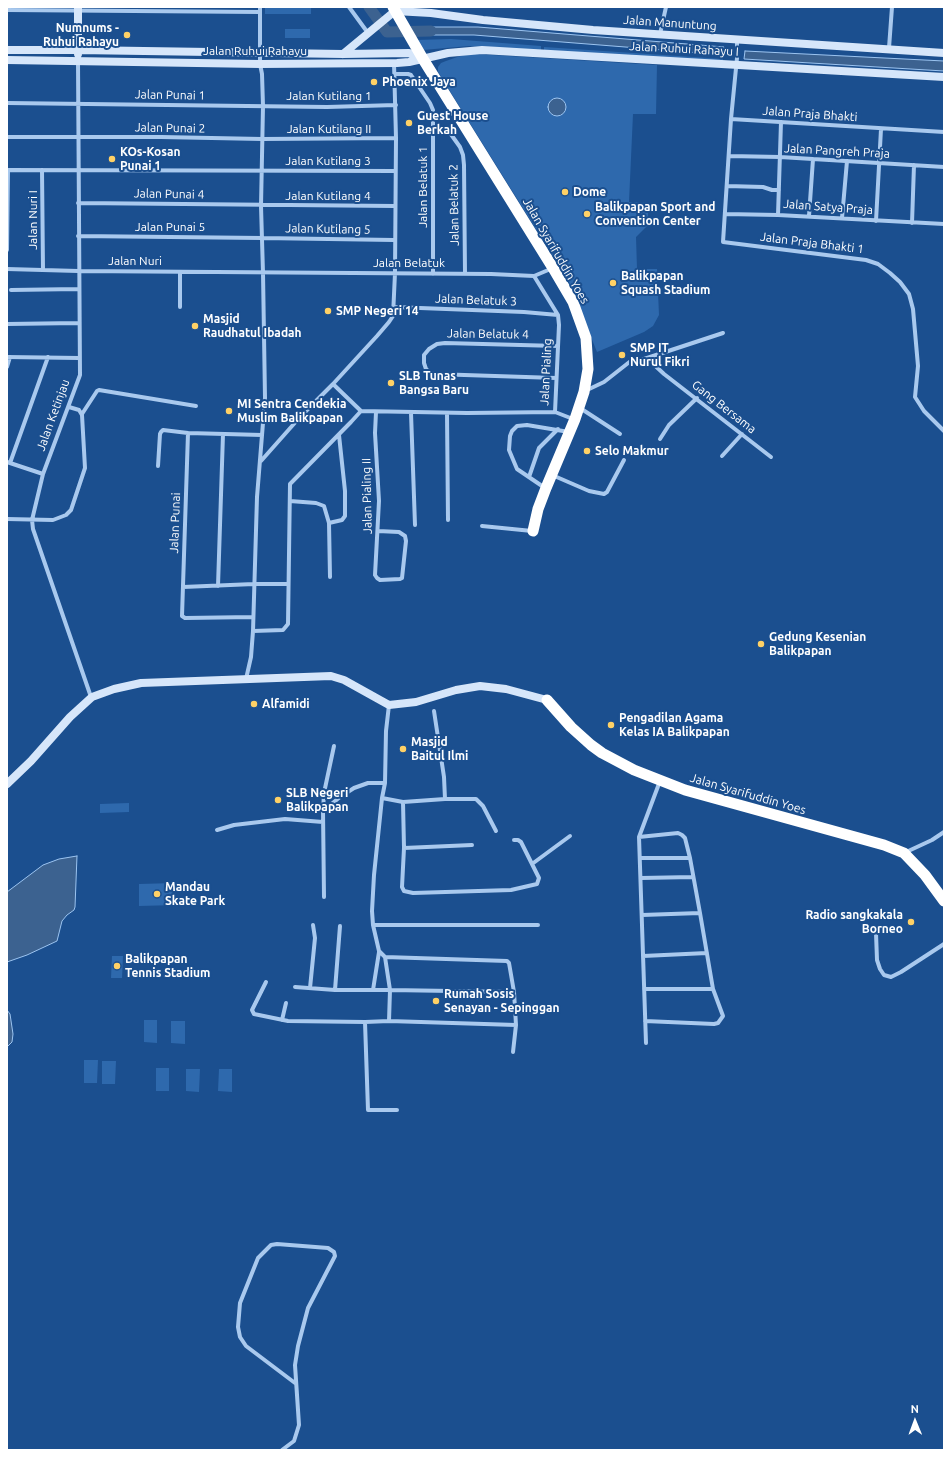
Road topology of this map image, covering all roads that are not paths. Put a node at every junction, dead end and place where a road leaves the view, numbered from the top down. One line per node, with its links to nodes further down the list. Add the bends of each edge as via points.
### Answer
1 (349, 7): 9 (street)
2 (666, 7): 10 (street)
3 (892, 7): 12 (street)
4 (78, 9): 5 (street); 7 (street); 14 (street, Jalan Ketinjau)
5 (144, 9): 6 (street)
6 (260, 9): 15 (street)
7 (7, 10)
8 (392, 11): 9 (street); 10 (street, Jalan Manuntung, via 431,13 517,24); 18 (highway, Jalan Syarifuddin Yoes)
9 (371, 31): 17 (street)
10 (660, 34): 11 (street, Jalan Manuntung)
11 (737, 43): 12 (street, Jalan Manuntung); 21 (street)
12 (889, 48): 16 (street, Jalan Manuntung)
13 (7, 50): 14 (street, Jalan Ruhui Rahayu)
14 (78, 50): 15 (street, Jalan Ruhui Rahayu); 20 (street, Jalan Ketinjau)
15 (260, 52): 17 (street, Jalan Ruhui Rahayu); 23 (street)
16 (944, 53)
17 (343, 54): 18 (street, Jalan Ruhui Rahayu, via 409,53)
18 (423, 58): 21 (street, Jalan Ruhui Rahayu I, via 482,50); 22 (street, Jalan Ruhui Rahayu); 69 (highway, Jalan Syarifuddin Yoes)
19 (7, 60): 20 (street, Jalan Ruhui Rahayu)
20 (78, 61): 23 (street, Jalan Ruhui Rahayu); 27 (street, Jalan Ketinjau)
21 (736, 61): 25 (street, Jalan Ruhui Rahayu I); 30 (street)
22 (394, 63): 23 (street, Jalan Ruhui Rahayu); 24 (street)
23 (260, 64): 29 (street)
24 (395, 74): 28 (street); 32 (street, Jalan Belatuk 1, via 411,75 430,102 433,110)
25 (944, 77)
26 (7, 103): 27 (street)
27 (78, 104): 29 (street, Jalan Punai 1); 36 (street, Jalan Ketinjau)
28 (396, 105): 29 (street, Jalan Kutilang 1); 37 (street)
29 (263, 106): 38 (street)
30 (731, 120): 31 (street, Jalan Praja Bhakti); 39 (street, Jalan Praja Bhakti 1)
31 (781, 122): 33 (street, Jalan Praja Bhakti); 40 (street, Jalan Satya Praja)
32 (433, 128): 76 (street, Jalan Belatuk 2, via 450,133 463,155); 77 (street, Jalan Belatuk 1)
33 (882, 129): 34 (street, Jalan Praja Bhakti); 43 (street)
34 (944, 132)
35 (7, 137): 36 (street, Jalan Punai 2)
36 (78, 138): 38 (street, Jalan Punai 2); 48 (street, Jalan Ketinjau)
37 (396, 138): 38 (street, Jalan Kutilang II); 50 (street)
38 (262, 139): 49 (street)
39 (729, 156): 40 (street, Jalan Pangreh Praja); 51 (street, Jalan Praja Bhakti 1)
40 (780, 157): 41 (street, Jalan Pangreh Praja); 52 (street, Jalan Satya Praja)
41 (813, 159): 42 (street, Jalan Pangreh Praja); 59 (street)
42 (848, 161): 43 (street, Jalan Pangreh Praja); 60 (street)
43 (880, 163): 44 (street, Jalan Pangreh Praja); 61 (street)
44 (914, 165): 45 (street, Jalan Pangreh Praja); 62 (street)
45 (944, 168)
46 (7, 170): 47 (street, Jalan Kutilang 3); 53 (street)
47 (42, 170): 48 (street, Jalan Kutilang 3); 71 (street, Jalan Nuri I)
48 (78, 170): 49 (street, Jalan Kutilang 3); 54 (street, Jalan Ketinjau)
49 (261, 171): 50 (street, Jalan Kutilang 3); 55 (street)
50 (395, 171): 56 (street)
51 (727, 186): 52 (street); 57 (street, Jalan Praja Bhakti 1)
52 (779, 190): 58 (street, Jalan Satya Praja)
53 (7, 202): 64 (street)
54 (78, 203): 55 (street, Jalan Punai 4); 65 (street, Jalan Ketinjau)
55 (260, 206): 56 (street, Jalan Kutilang 4); 66 (street)
56 (395, 206): 67 (street)
57 (725, 214): 58 (street); 108 (street, Jalan Praja Bhakti 1, via 723,242 866,260 878,264 900,282 909,294 913,309 918,366 915,397 924,411)
58 (778, 215): 59 (street, Jalan Satya Praja)
59 (809, 216): 60 (street, Jalan Satya Praja)
60 (842, 218): 61 (street, Jalan Satya Praja)
61 (876, 221): 62 (street, Jalan Satya Praja)
62 (912, 223): 63 (street, Jalan Satya Praja)
63 (944, 224)
64 (7, 232): 68 (street)
65 (78, 236): 66 (street, Jalan Punai 5); 72 (street, Jalan Ketinjau)
66 (262, 238): 67 (street, Jalan Kutilang 5); 74 (street)
67 (394, 240): 75 (street)
68 (7, 250)
69 (553, 268): 78 (street, Jalan Belatuk); 95 (highway, Jalan Syarifuddin Yoes, via 576,307 586,338 588,369)
70 (7, 269): 71 (street, Jalan Nuri)
71 (43, 270): 72 (street, Jalan Nuri)
72 (78, 271): 73 (street, Jalan Nuri); 80 (street, Jalan Ketinjau)
73 (180, 272): 74 (street, Jalan Nuri); 81 (street)
74 (263, 272): 75 (street, Jalan Belatuk); 114 (street, via 265,398)
75 (395, 273): 77 (street, Jalan Belatuk); 82 (street)
76 (465, 273): 77 (street, Jalan Belatuk); 78 (street, Jalan Belatuk)
77 (433, 274)
78 (534, 276): 83 (street)
79 (11, 290): 80 (street)
80 (78, 290): 84 (street, Jalan Ketinjau)
81 (180, 307)
82 (394, 307): 83 (street, Jalan Belatuk 3); 94 (street, via 389,322)
83 (558, 315): 87 (street, Jalan Pialing)
84 (78, 323): 85 (street); 90 (street, Jalan Ketinjau)
85 (7, 324)
86 (723, 333): 91 (street)
87 (558, 346): 93 (street, Jalan Pialing); 93 (street, Jalan Belatuk 4, via 446,343 437,344 424,355 426,369 434,374)
88 (9, 357): 89 (street); 92 (street)
89 (48, 357): 90 (street); 120 (street)
90 (79, 358): 98 (street, Jalan Ketinjau, via 79,379)
91 (644, 359): 95 (street, via 632,360 604,382); 96 (street, Gang Bersama)
92 (7, 368)
93 (556, 378): 103 (street, Jalan Pialing)
94 (333, 384): 100 (street); 121 (street)
95 (584, 392): 99 (highway, Jalan Syarifuddin Yoes)
96 (697, 398): 113 (street, Gang Bersama); 116 (street, via 669,426)
97 (196, 406): 105 (street, via 99,390)
98 (69, 407): 105 (street); 123 (street, Jalan Ketinjau)
99 (578, 407): 106 (highway, Jalan Syarifuddin Yoes); 112 (street)
100 (361, 410): 101 (street, Jalan Pialing); 115 (street)
101 (376, 412): 102 (street, Jalan Pialing); 134 (street, Jalan Pialing II)
102 (411, 412): 104 (street, Jalan Pialing); 132 (street)
103 (555, 412): 104 (street, Jalan Pialing); 106 (street)
104 (447, 413): 130 (street)
105 (82, 414): 129 (street, via 85,468 71,510 53,520)
106 (575, 419): 109 (highway, Jalan Syarifuddin Yoes)
107 (558, 429): 109 (street); 125 (street, via 539,448); 125 (street, via 527,425 518,426 512,431 509,450 513,462 517,469)
108 (944, 431)
109 (569, 432): 124 (highway, Jalan Syarifuddin Yoes)
110 (188, 433): 111 (street); 122 (street, via 163,430 161,432); 140 (street, Jalan Punai)
111 (223, 434): 114 (street); 139 (street)
112 (620, 434)
113 (742, 434): 117 (street); 118 (street, Gang Bersama)
114 (262, 435): 121 (street)
115 (339, 435): 127 (street, via 290,484); 131 (street, via 345,516 342,520)
116 (660, 439)
117 (722, 456)
118 (771, 457)
119 (624, 460): 124 (street, via 604,494 589,491)
120 (8, 462): 123 (street)
121 (260, 462): 137 (street)
122 (158, 466)
123 (43, 474): 129 (street, Jalan Ketinjau)
124 (552, 474): 126 (highway, Jalan Syarifuddin Yoes)
125 (529, 477): 126 (street)
126 (546, 488): 135 (highway, Jalan Syarifuddin Yoes)
127 (290, 501): 131 (street, via 321,504); 138 (street)
128 (7, 519): 129 (street)
129 (32, 520): 144 (street, Jalan Ketinjau)
130 (448, 520)
131 (329, 523): 136 (street)
132 (415, 525)
133 (482, 526): 135 (street)
134 (378, 531): 134 (street, Jalan Pialing II, via 399,532 405,536 402,578 377,578 375,574)
135 (533, 532)
136 (330, 577)
137 (254, 584): 138 (street); 139 (street); 141 (street)
138 (288, 584): 142 (street, via 286,627 283,630)
139 (218, 586): 140 (street)
140 (183, 587): 141 (street, Jalan Punai, via 183,617)
141 (253, 617): 142 (street)
142 (253, 631): 143 (street)
143 (246, 679): 144 (street, via 141,682); 146 (street, via 338,677)
144 (92, 698): 151 (street)
145 (546, 700): 146 (street, via 506,689 480,686 416,702); 149 (highway, Jalan Syarifuddin Yoes, via 602,753)
146 (389, 705): 150 (street)
147 (434, 711): 153 (street)
148 (334, 746): 155 (street, via 324,793)
149 (660, 781): 161 (street); 165 (highway, Jalan Syarifuddin Yoes, via 708,797 884,844)
150 (386, 783): 152 (street); 155 (street, via 368,783 354,788)
151 (7, 784)
152 (382, 798): 154 (street); 176 (street, via 374,875)
153 (445, 799): 154 (street); 158 (street, via 476,799 483,806)
154 (403, 802): 164 (street)
155 (323, 812): 156 (street)
156 (323, 822): 157 (street, via 285,819 234,825); 171 (street)
157 (217, 830)
158 (496, 831)
159 (944, 832): 165 (street)
160 (570, 836): 168 (street)
161 (639, 837): 166 (street); 167 (street, via 678,833 685,838)
162 (514, 840): 168 (street, via 521,842)
163 (472, 845): 164 (street)
164 (404, 848): 168 (street, via 402,887 404,891 413,893 523,888 539,881)
165 (904, 853): 172 (highway, Jalan Syarifuddin Yoes, via 925,875)
166 (640, 858): 167 (street); 170 (street)
167 (690, 858): 169 (street)
168 (532, 864)
169 (693, 877): 170 (street); 173 (street)
170 (641, 878): 174 (street)
171 (324, 897)
172 (944, 901)
173 (700, 913): 174 (street); 182 (street)
174 (642, 915): 183 (street)
175 (313, 925): 187 (street, via 315,938)
176 (373, 925): 177 (street); 181 (street)
177 (538, 925)
178 (340, 926): 190 (street)
179 (876, 933): 180 (street, via 880,969 884,975 891,977)
180 (944, 944)
181 (379, 951): 184 (street); 191 (street)
182 (707, 953): 183 (street); 189 (street)
183 (643, 956): 188 (street)
184 (384, 957): 192 (street); 193 (street, via 505,961 509,963)
185 (266, 982): 195 (street, via 252,1012)
186 (295, 987): 187 (street)
187 (310, 988): 190 (street)
188 (644, 989): 189 (street); 197 (street)
189 (713, 989): 197 (street, via 723,1016 718,1023)
190 (335, 990): 191 (street)
191 (373, 990): 192 (street)
192 (390, 990): 193 (street); 196 (street)
193 (514, 992): 199 (street)
194 (286, 1003): 195 (street)
195 (282, 1020): 198 (street)
196 (389, 1021): 198 (street); 199 (street)
197 (645, 1021): 200 (street)
198 (365, 1022): 202 (street, via 368,1110)
199 (516, 1025): 201 (street)
200 (646, 1043)
201 (513, 1052)
202 (397, 1110)
203 (295, 1383): 203 (street, via 298,1346 308,1308 333,1260 334,1252 328,1248 277,1244 271,1245 258,1258 240,1303 238,1327 240,1337 246,1346); 204 (street, via 299,1425 294,1441)
204 (282, 1450)

